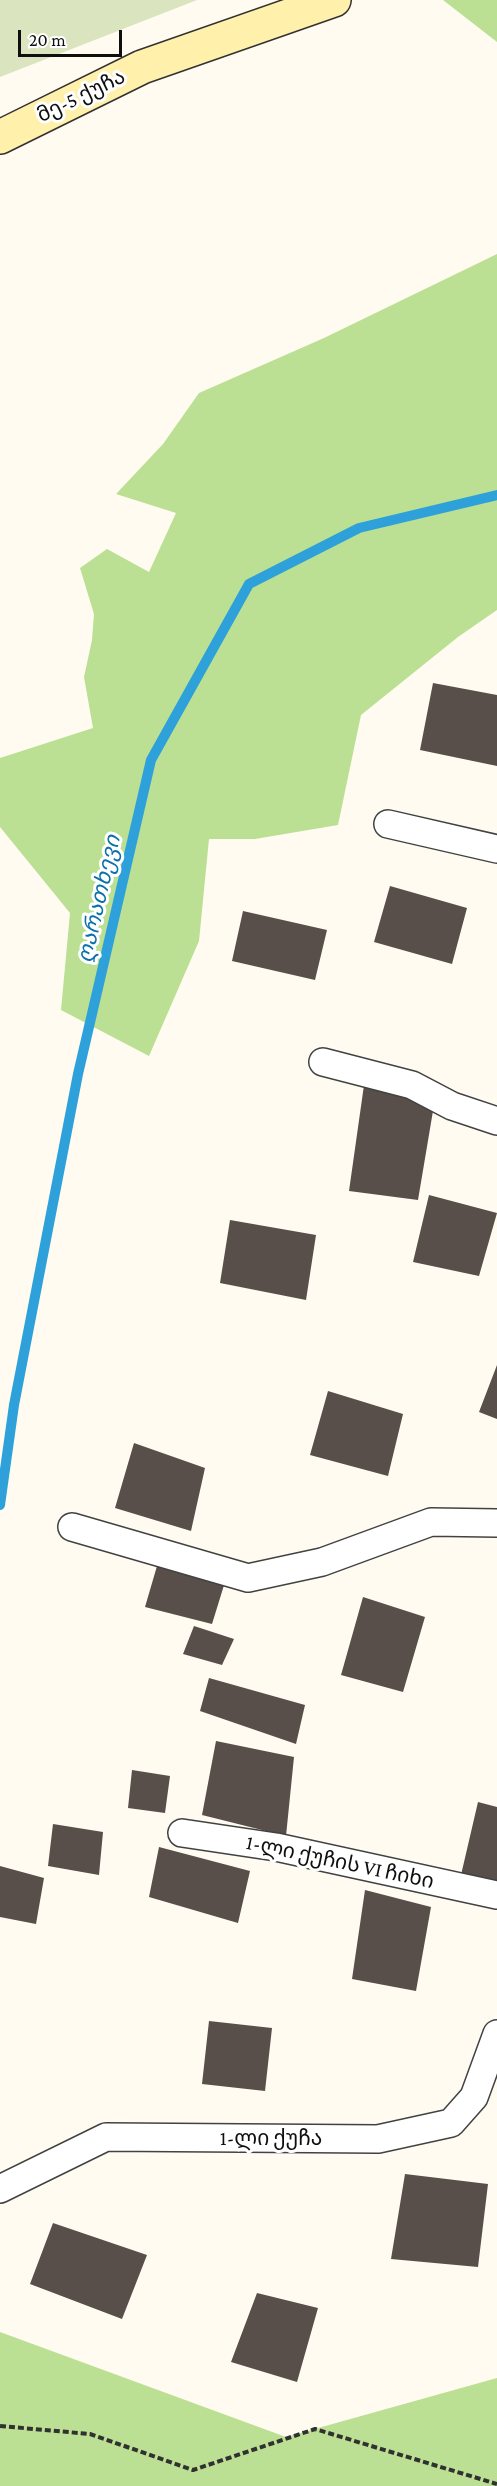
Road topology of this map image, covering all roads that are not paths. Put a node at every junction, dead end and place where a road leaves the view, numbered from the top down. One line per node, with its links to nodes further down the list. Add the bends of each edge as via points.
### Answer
1 (334, 0): 2 (street, მე-5 ქუჩა, via 142,67)
2 (0, 137)
3 (388, 824): 4 (street)
4 (497, 849)
5 (323, 1062): 6 (street, via 411,1085 452,1106)
6 (497, 1121)
7 (497, 1523): 8 (street, via 431,1522 322,1562 248,1578)
8 (72, 1527)
9 (182, 1833): 10 (street, 1-ლი ქუჩის VI ჩიხი, via 286,1850)
10 (497, 1895)
11 (497, 2034): 12 (street, 1-ლი ქუჩა, via 474,2097 451,2123 378,2139 106,2137)
12 (0, 2189)

